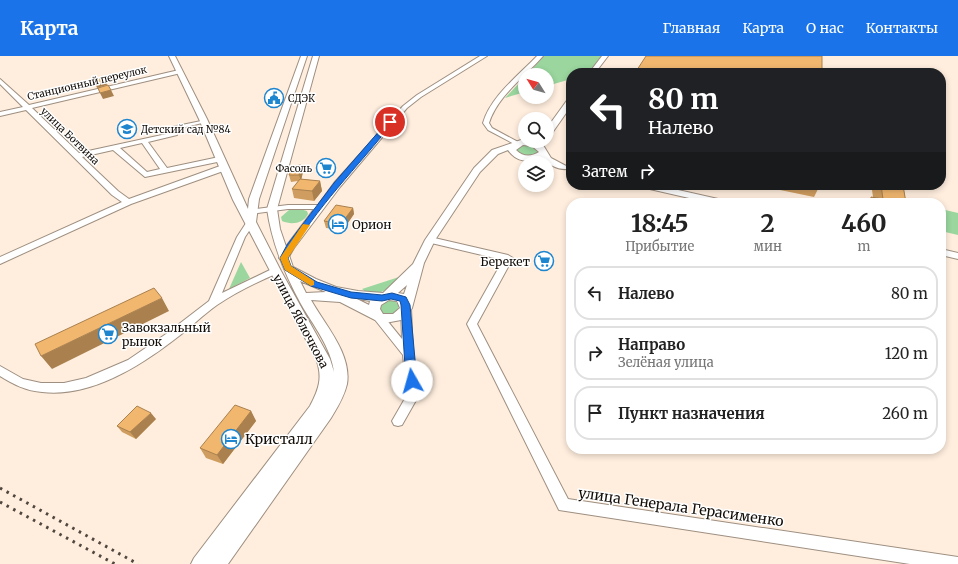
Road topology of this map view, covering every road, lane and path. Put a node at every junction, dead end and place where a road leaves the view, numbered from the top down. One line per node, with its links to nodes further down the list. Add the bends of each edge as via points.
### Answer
1 (172, 56): 8 (main road, улица Яблочкова)
2 (304, 56): 36 (main road, via 254,199)
3 (316, 56): 35 (main road, улица Яблочкова)
4 (484, 56): 34 (street, via 404,107)
5 (540, 56): 16 (street, via 487,116 486,123 490,129)
6 (605, 56): 7 (main road)
7 (596, 68)
8 (179, 72): 10 (street, Станционный переулок); 13 (main road, улица Яблочкова)
9 (0, 81): 10 (street, улица Ботвина)
10 (27, 108): 12 (street, Станционный переулок); 21 (street, улица Ботвина)
11 (566, 108): 14 (main road)
12 (0, 114)
13 (204, 121): 15 (street, via 174,128 175,134); 24 (main road, улица Яблочкова)
14 (554, 124)
15 (143, 140): 19 (street); 30 (street)
16 (518, 141)
17 (518, 144): 25 (main road, via 495,152)
18 (518, 145): 22 (main road, via 512,148 512,152)
19 (114, 147): 21 (street); 30 (street, via 146,175)
20 (543, 148): 27 (main road, via 548,160)
21 (77, 156): 33 (street, улица Ботвина, via 115,193)
22 (520, 156)
23 (518, 158): 25 (main road, via 500,157)
24 (219, 159): 28 (main road, улица Яблочкова); 30 (street)
25 (482, 164): 37 (main road)
26 (554, 165): 29 (main road)
27 (566, 167)
28 (223, 168): 33 (street); 36 (main road, улица Яблочкова, via 241,206)
29 (566, 168)
30 (165, 171)
31 (666, 190): 32 (main road)
32 (702, 198)
33 (128, 202): 40 (street)
34 (320, 206): 35 (street); 41 (street, via 290,246)
35 (272, 210): 36 (street); 41 (main road, улица Яблочкова, via 273,224)
36 (251, 217): 43 (main road, улица Яблочкова); 45 (street)
37 (430, 240): 42 (main road); 53 (street, улица Генерала Герасименко, via 508,258 472,324 564,505)
38 (946, 253): 39 (main road)
39 (958, 256)
40 (0, 261)
41 (286, 263): 44 (main road, via 314,284 351,295); 46 (main road, улица Яблочкова)
42 (419, 263): 44 (main road, via 405,280); 47 (main road)
43 (274, 271): 45 (street, via 233,290); 52 (main road, улица Яблочкова, via 328,369 328,382 314,410)
44 (384, 297): 47 (main road, via 400,297); 48 (main road, via 375,303 373,310)
45 (213, 303): 50 (street, via 170,338 137,360 95,381 59,389 33,388 16,381)
46 (308, 303): 48 (main road, via 329,295 343,297); 52 (main road, улица Яблочкова, via 341,366 341,381 336,398)
47 (406, 306): 48 (main road, via 402,314 394,318 385,319); 49 (street)
48 (376, 315): 49 (street)
49 (408, 354): 51 (street, via 413,394)
50 (2, 371)
51 (398, 421)
52 (207, 563)
53 (958, 564)

